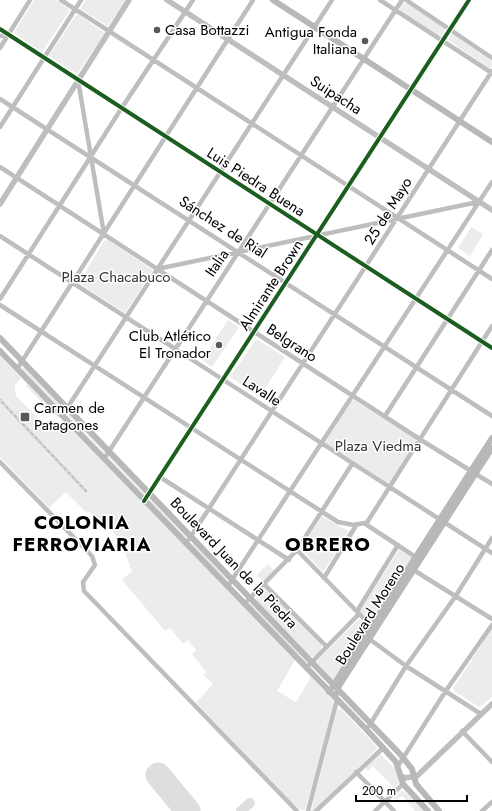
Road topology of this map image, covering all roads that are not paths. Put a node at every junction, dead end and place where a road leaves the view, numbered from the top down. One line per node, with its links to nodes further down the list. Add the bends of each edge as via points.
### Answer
1 (30, 0): 21 (street)
2 (61, 0): 14 (street)
3 (81, 0): 14 (street)
4 (129, 0): 20 (street)
5 (167, 0): 16 (street, Suipacha)
6 (193, 0): 16 (street)
7 (253, 0): 23 (street)
8 (273, 0): 17 (main road)
9 (332, 0): 17 (street)
10 (380, 0): 15 (street)
11 (402, 0): 15 (street, Italia)
12 (406, 0): 19 (street)
13 (469, 0): 19 (street, Almirante Brown)
14 (75, 9): 20 (street); 26 (street)
15 (395, 10): 24 (street); 28 (street, Italia)
16 (185, 12): 23 (street, Suipacha); 29 (street)
17 (314, 26): 28 (main road); 31 (street)
18 (0, 29): 21 (street, Luis Piedra Buena)
19 (450, 30): 24 (street, Almirante Brown); 27 (street)
20 (109, 31): 29 (street); 32 (street)
21 (8, 34): 22 (street); 25 (street); 26 (street, Luis Piedra Buena)
22 (0, 36)
23 (228, 39): 31 (street, Suipacha); 33 (street)
24 (443, 41): 30 (street); 34 (street, Almirante Brown)
25 (0, 48)
26 (44, 57): 32 (street, Luis Piedra Buena); 37 (street)
27 (492, 58)
28 (363, 59): 34 (main road); 36 (street, Italia)
29 (153, 60): 33 (street); 38 (street)
30 (492, 72): 39 (street, 25 de Mayo)
31 (282, 74): 36 (street, Suipacha); 40 (street)
32 (78, 80): 38 (street, Luis Piedra Buena); 42 (street); 47 (street)
33 (196, 88): 40 (street); 43 (street)
34 (410, 89): 39 (main road); 44 (street, Almirante Brown)
35 (0, 99): 37 (street, Sánchez de Rial)
36 (332, 107): 44 (street, Suipacha); 46 (street, Italia)
37 (13, 108): 41 (street); 42 (street, Sánchez de Rial)
38 (121, 109): 43 (street, Luis Piedra Buena); 47 (street)
39 (459, 121): 45 (main road); 49 (street, 25 de Mayo)
40 (251, 123): 46 (street); 50 (street)
41 (0, 127)
42 (48, 129): 47 (street, Sánchez de Rial); 51 (street)
43 (165, 137): 50 (street, Luis Piedra Buena); 53 (street)
44 (379, 137): 49 (street, Suipacha); 54 (street, Almirante Brown)
45 (492, 142)
46 (300, 155): 54 (street); 57 (street, Italia)
47 (91, 157): 53 (street, Sánchez de Rial); 58 (street); 62 (street)
48 (0, 167): 51 (street, Belgrano)
49 (428, 169): 55 (street, Suipacha); 60 (street, 25 de Mayo)
50 (219, 172): 57 (street, Luis Piedra Buena); 61 (street)
51 (17, 178): 56 (street); 58 (street, Belgrano)
52 (492, 182): 55 (street)
53 (134, 184): 61 (street, Sánchez de Rial); 62 (street)
54 (348, 186): 60 (street); 64 (street, Almirante Brown)
55 (478, 202): 59 (street, Suipacha); 60 (street); 65 (street)
56 (0, 204)
57 (269, 204): 64 (street, Luis Piedra Buena); 67 (street, Italia)
58 (60, 206): 62 (street, Belgrano); 68 (street)
59 (492, 210)
60 (398, 218): 64 (street); 65 (street); 69 (street, 25 de Mayo)
61 (189, 219): 67 (street, Sánchez de Rial); 70 (street)
62 (104, 234): 70 (street, Belgrano); 73 (street)
63 (0, 236): 68 (street, Lavalle)
64 (317, 236): 67 (street); 69 (street, Luis Piedra Buena); 74 (street, Almirante Brown)
65 (446, 249): 71 (street); 75 (street)
66 (492, 250): 71 (street)
67 (238, 252): 70 (street); 74 (street, Sánchez de Rial); 77 (street, Italia)
68 (28, 254): 73 (street, Lavalle); 76 (street)
69 (367, 267): 75 (street, Luis Piedra Buena); 79 (street, 25 de Mayo)
70 (157, 269): 77 (street, Belgrano); 80 (street)
71 (479, 270): 72 (street); 81 (street)
72 (492, 279)
73 (73, 283): 80 (street, Lavalle); 83 (street)
74 (287, 283): 79 (street, Sánchez de Rial); 84 (street, Almirante Brown)
75 (415, 298): 81 (street, Luis Piedra Buena); 87 (street)
76 (0, 299)
77 (206, 300): 84 (street, Belgrano); 89 (street, Italia)
78 (0, 305): 83 (street)
79 (335, 316): 87 (street, Sánchez de Rial); 92 (street, 25 de Mayo)
80 (126, 317): 89 (street, Lavalle); 93 (street)
81 (448, 319): 86 (street, Luis Piedra Buena); 94 (street)
82 (492, 326): 86 (street)
83 (42, 331): 91 (street); 93 (street)
84 (254, 332): 92 (street, Belgrano); 96 (street, Almirante Brown)
85 (0, 338): 91 (main road, Boulevard Juan de la Piedra)
86 (482, 342): 88 (street, Luis Piedra Buena); 97 (street)
87 (384, 346): 94 (street, Sánchez de Rial); 98 (street)
88 (492, 348)
89 (174, 349): 96 (street, Lavalle); 99 (street, Italia)
90 (0, 351): 95 (main road, Boulevard Juan de la Piedra)
91 (22, 362): 95 (street); 100 (main road, Boulevard Juan de la Piedra)
92 (303, 364): 98 (street, Belgrano); 101 (street, 25 de Mayo)
93 (94, 366): 99 (street); 100 (street)
94 (417, 368): 97 (street, Sánchez de Rial); 103 (street)
95 (18, 369): 102 (main road, Boulevard Juan de la Piedra)
96 (224, 380): 101 (street, Lavalle); 105 (street, Almirante Brown)
97 (452, 390): 104 (street, Sánchez de Rial); 107 (street)
98 (352, 395): 103 (street, Belgrano); 108 (street)
99 (143, 397): 105 (street); 110 (street, Italia)
100 (67, 409): 102 (street); 110 (main road, Boulevard Juan de la Piedra)
101 (272, 412): 108 (street, Lavalle); 112 (street, 25 de Mayo)
102 (62, 416): 111 (main road, Boulevard Juan de la Piedra)
103 (385, 416): 107 (street, Belgrano)
104 (492, 416)
105 (192, 429): 112 (street); 116 (street, Almirante Brown)
106 (492, 438): 115 (main road, Boulevard Moreno)
107 (421, 440): 115 (street, Belgrano); 118 (street)
108 (320, 444): 114 (street, Lavalle); 119 (street)
109 (492, 448): 115 (main road, Boulevard Moreno)
110 (109, 451): 111 (street, Italia); 120 (main road, Boulevard Juan de la Piedra)
111 (104, 459): 121 (main road, Boulevard Juan de la Piedra)
112 (241, 460): 119 (street); 122 (street, 25 de Mayo)
113 (0, 462): 177 (street, via 92,556 95,565 83,582 84,591)
114 (352, 464): 118 (street, Lavalle); 123 (street)
115 (473, 472): 117 (street, Belgrano); 124 (main road, Boulevard Moreno)
116 (160, 477): 120 (street, Almirante Brown); 122 (street)
117 (492, 484)
118 (390, 488): 124 (street, Lavalle); 126 (street)
119 (289, 491): 123 (street); 129 (street)
120 (150, 494): 121 (street, Almirante Brown); 127 (main road, Boulevard Juan de la Piedra)
121 (144, 501): 130 (main road, Boulevard Juan de la Piedra)
122 (209, 508): 127 (street, 25 de Mayo); 129 (street)
123 (321, 512): 125 (street, via 341,523); 133 (street)
124 (442, 520): 132 (street, Lavalle); 135 (main road, Boulevard Moreno)
125 (357, 524): 126 (street); 138 (street)
126 (366, 524): 131 (street)
127 (190, 537): 130 (street, 25 de Mayo); 139 (main road, Boulevard Juan de la Piedra)
128 (492, 538): 132 (street)
129 (258, 540): 136 (street); 139 (street)
130 (186, 544): 141 (main road, Boulevard Juan de la Piedra)
131 (398, 546): 135 (street); 145 (street)
132 (485, 548): 134 (street, Lavalle); 142 (street)
133 (297, 550): 136 (street); 138 (street)
134 (492, 553)
135 (418, 558): 137 (main road, Boulevard Moreno)
136 (290, 560): 140 (street)
137 (411, 568): 142 (street); 148 (main road, Boulevard Moreno)
138 (324, 578): 145 (street)
139 (232, 580): 141 (street); 143 (main road, Boulevard Juan de la Piedra)
140 (265, 584): 143 (street); 150 (street)
141 (228, 586): 144 (main road, Boulevard Juan de la Piedra)
142 (454, 597): 146 (street); 152 (street)
143 (251, 598): 144 (street); 151 (main road, Boulevard Juan de la Piedra)
144 (244, 604): 153 (main road, Boulevard Juan de la Piedra)
145 (358, 613): 148 (street); 150 (street)
146 (492, 619)
147 (492, 625): 157 (street)
148 (373, 628): 149 (main road, Boulevard Moreno)
149 (367, 637): 152 (street); 154 (main road, Boulevard Moreno); 155 (main road, Boulevard Moreno)
150 (327, 647): 151 (street)
151 (311, 662): 153 (street); 154 (main road, Boulevard Juan de la Piedra)
152 (406, 666): 157 (street); 161 (street)
153 (306, 668): 156 (main road, Boulevard Juan de la Piedra)
154 (333, 684): 155 (main road, Boulevard Juan de la Piedra); 156 (main road, Boulevard Moreno)
155 (338, 689): 158 (main road, Boulevard Moreno); 161 (main road, Boulevard Juan de la Piedra)
156 (329, 692): 158 (main road, Boulevard Juan de la Piedra)
157 (445, 692): 160 (street); 165 (street)
158 (337, 700): 162 (main road, Boulevard Juan de la Piedra); 178 (street, Boulevard Moreno)
159 (492, 704): 160 (street)
160 (481, 714): 163 (street)
161 (371, 724): 162 (street); 165 (main road, Boulevard Juan de la Piedra)
162 (366, 729): 164 (main road, Boulevard Juan de la Piedra)
163 (462, 731): 166 (street); 168 (street)
164 (383, 748): 167 (main road, Boulevard Juan de la Piedra); 170 (street)
165 (404, 759): 167 (street); 169 (main road, Boulevard Juan de la Piedra)
166 (492, 762)
167 (398, 766): 171 (main road, Boulevard Juan de la Piedra)
168 (425, 767): 169 (street, via 421,770); 172 (street)
169 (412, 769): 172 (main road)
170 (356, 772): 174 (street); 179 (street)
171 (400, 775): 172 (street, via 405,778); 173 (main road, Boulevard Juan de la Piedra)
172 (413, 777): 176 (main road)
173 (403, 784): 174 (street); 182 (main road, Boulevard Juan de la Piedra)
174 (385, 802): 180 (street); 181 (street)
175 (492, 802): 183 (street)
176 (438, 810)
177 (297, 811)
178 (308, 811)
179 (316, 811)
180 (375, 811)
181 (394, 811)
182 (428, 811)
183 (482, 811)

